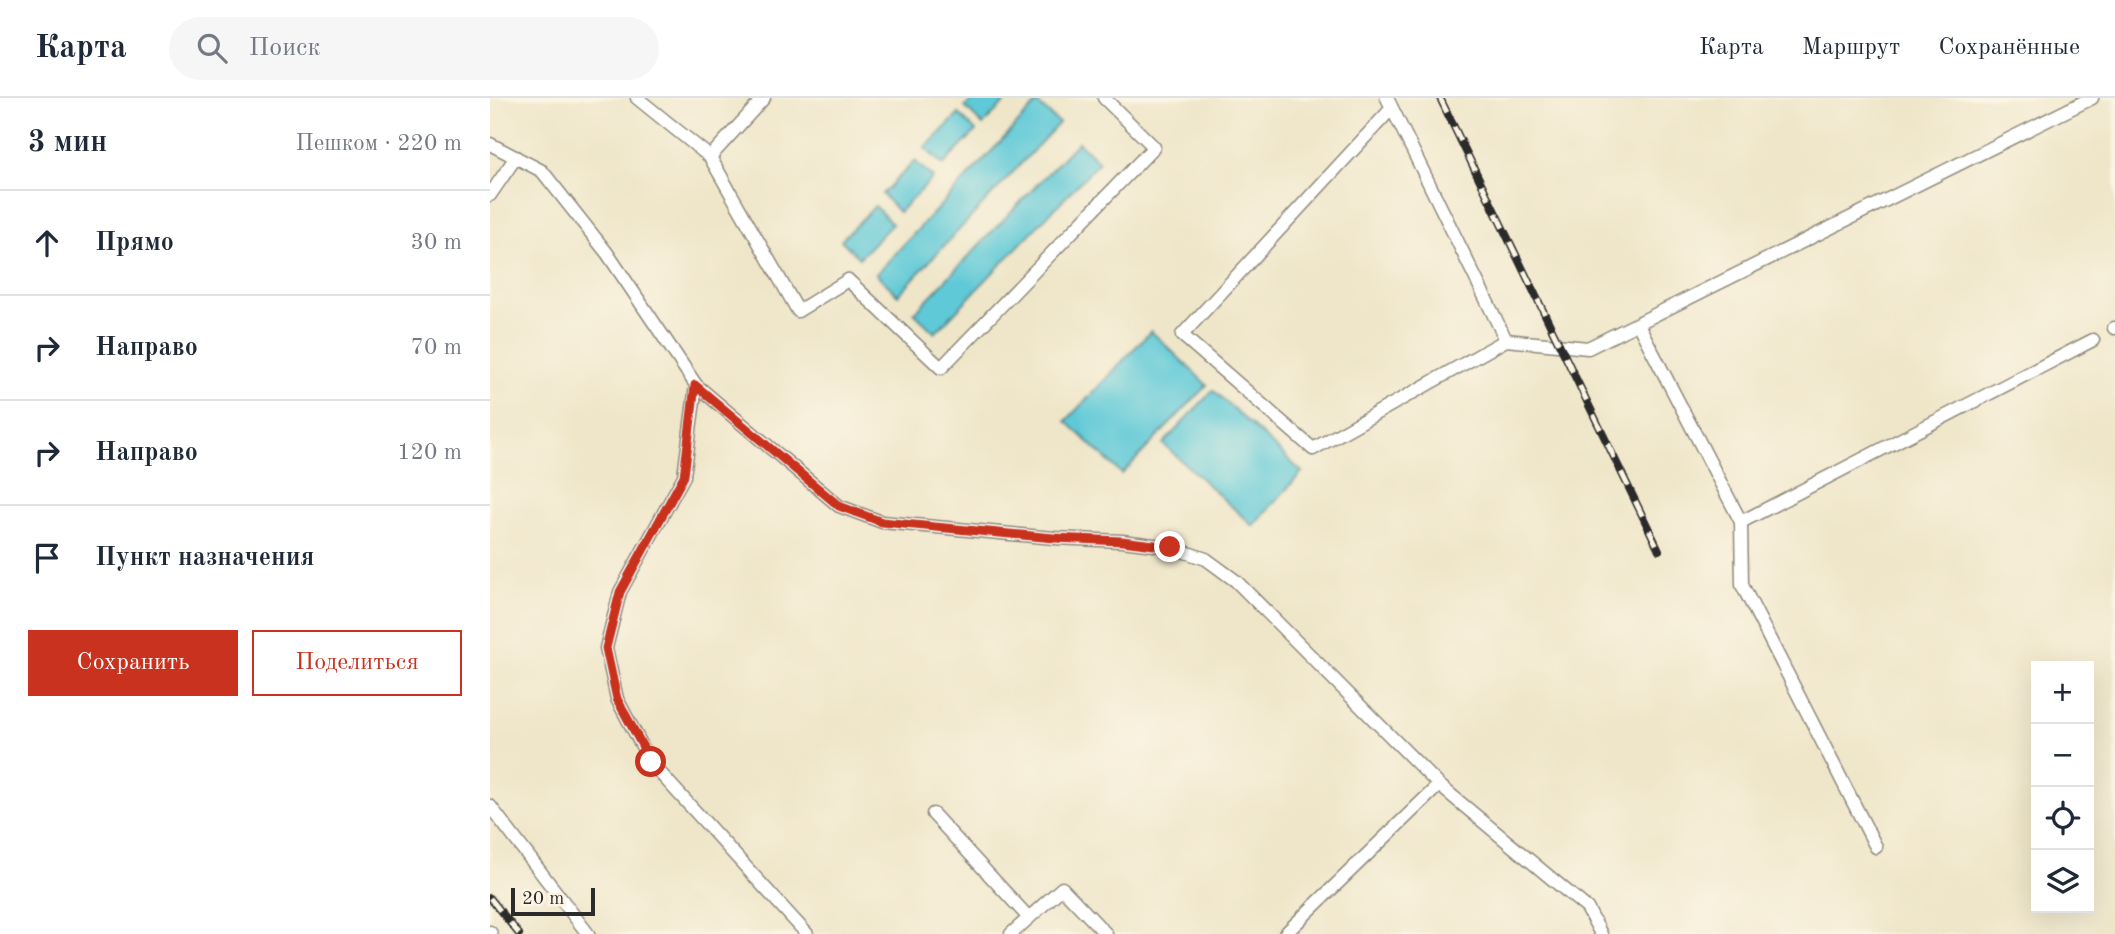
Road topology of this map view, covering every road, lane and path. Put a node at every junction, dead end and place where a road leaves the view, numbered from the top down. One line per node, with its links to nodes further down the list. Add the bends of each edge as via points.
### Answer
1 (637, 98): 7 (lane)
2 (764, 98): 7 (lane)
3 (1104, 98): 7 (lane, via 1154,147 941,368 848,280 798,311)
4 (2092, 98): 10 (lane)
5 (1389, 103): 11 (lane); 11 (lane, via 1182,335 1313,449)
6 (490, 144): 8 (lane)
7 (710, 157)
8 (516, 158): 9 (lane); 13 (lane, via 542,170 599,243)
9 (490, 195)
10 (1638, 324): 11 (lane, via 1588,348); 14 (lane)
11 (1506, 340)
12 (2093, 340): 14 (lane)
13 (695, 385): 15 (lane, via 839,506 882,522 1122,541 1170,547 1206,559 1236,581); 21 (lane, via 684,476 620,592 606,648 617,699 651,762)
14 (1741, 522): 18 (lane, via 1742,585)
15 (1439, 785): 24 (lane); 25 (lane, via 1587,908)
16 (490, 806): 20 (lane)
17 (933, 814): 19 (lane)
18 (1876, 847)
19 (1029, 918): 22 (lane); 23 (lane, via 1062,888)
20 (589, 934)
21 (807, 934)
22 (1011, 934)
23 (1107, 934)
24 (1285, 934)
25 (1601, 934)

